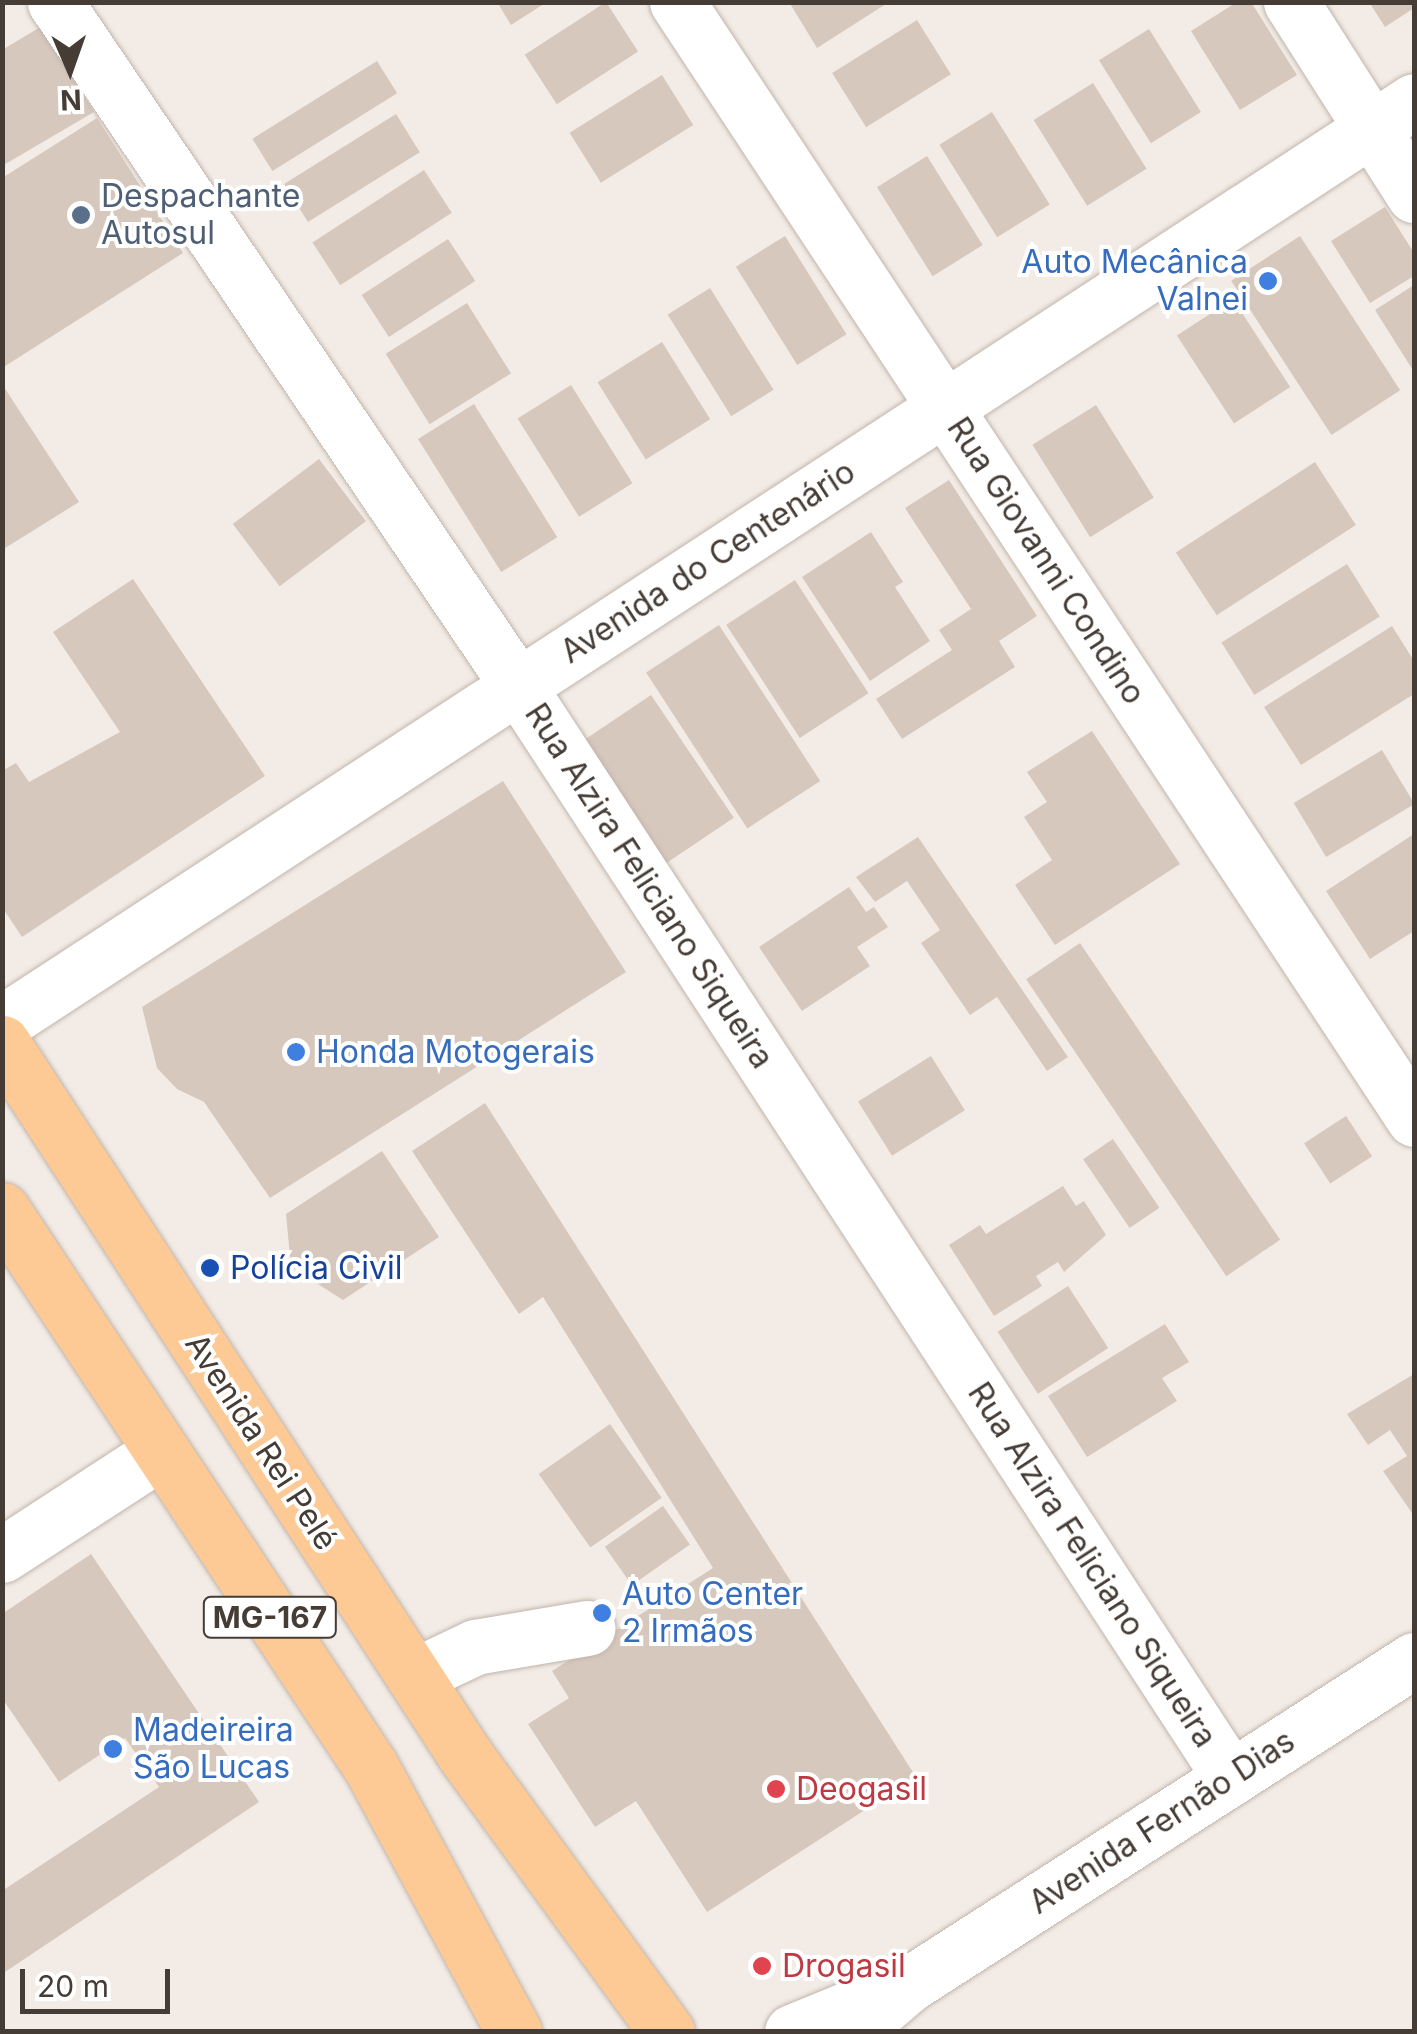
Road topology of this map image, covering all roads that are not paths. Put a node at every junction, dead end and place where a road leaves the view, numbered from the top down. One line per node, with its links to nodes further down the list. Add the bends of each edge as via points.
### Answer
1 (55, 2): 7 (street, Rua Alzira Feliciano Siqueira)
2 (677, 2): 6 (street, Rua Giovanni Condino)
3 (1292, 2): 4 (street)
4 (1393, 114): 5 (street); 6 (street, Avenida do Centenário)
5 (1414, 194)
6 (944, 408): 7 (street, Avenida do Centenário); 10 (street, Rua Giovanni Condino)
7 (518, 686): 8 (street, Avenida do Centenário); 17 (street, Rua Alzira Feliciano Siqueira)
8 (2, 1023)
9 (2, 1043): 16 (main road, Avenida Rei Pelé / MG-167)
10 (1414, 1119)
11 (2, 1210): 12 (main road, MG-167)
12 (160, 1453): 13 (street); 19 (main road, MG-167, via 370,1767)
13 (2, 1555)
14 (588, 1628): 16 (street, via 474,1647)
15 (1414, 1660): 17 (street, Avenida Fernão Dias)
16 (414, 1676): 20 (main road, Avenida Rei Pelé / MG-167)
17 (1231, 1778): 18 (street, Avenida Fernão Dias)
18 (908, 1985): 21 (street, Avenida Fernão Dias); 22 (street, Avenida Fernão Dias)
19 (514, 2032)
20 (667, 2032)
21 (792, 2032)
22 (853, 2032)

